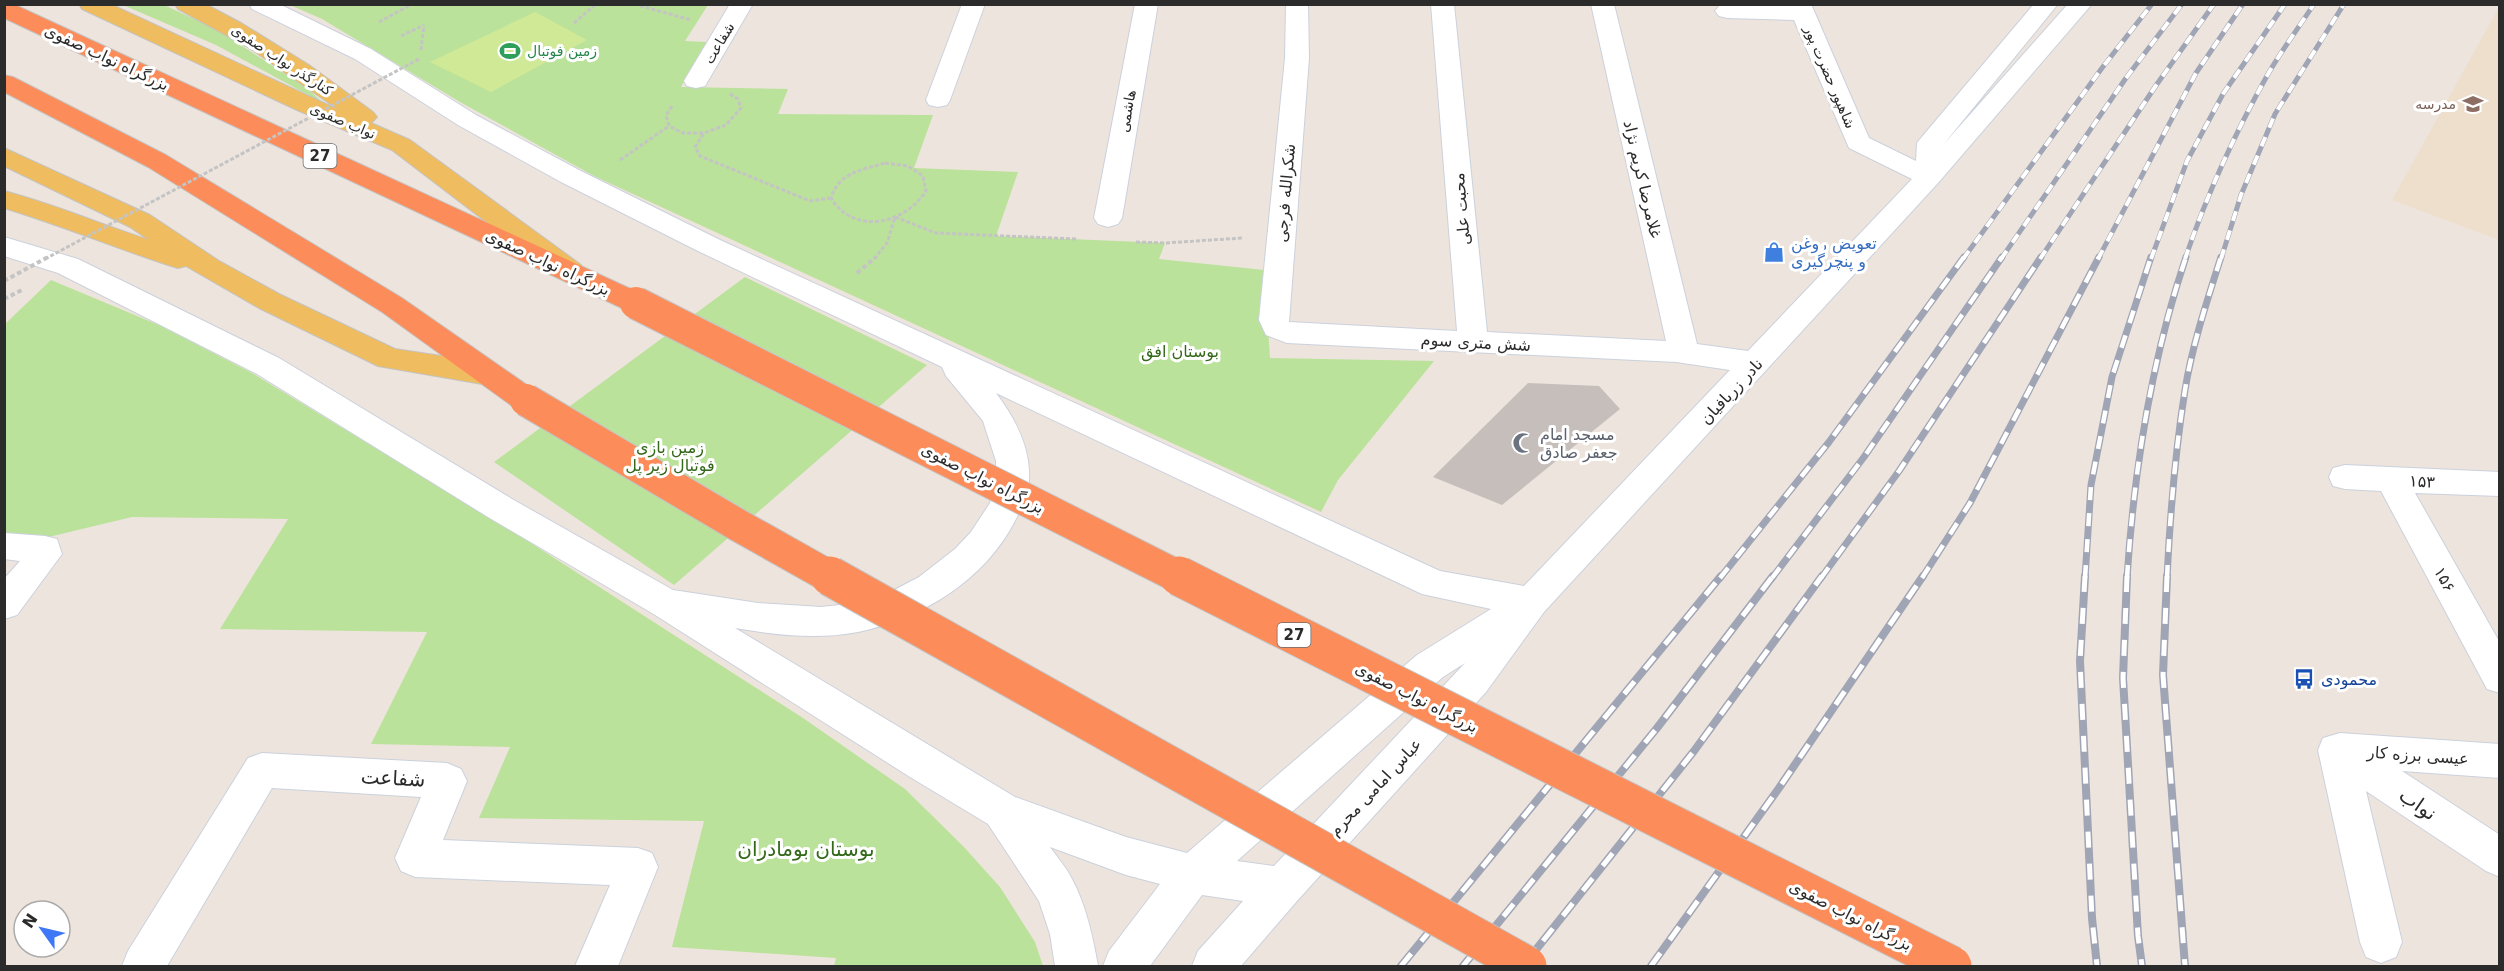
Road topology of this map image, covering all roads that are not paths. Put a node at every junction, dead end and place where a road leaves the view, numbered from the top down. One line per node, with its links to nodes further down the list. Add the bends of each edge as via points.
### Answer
1 (90, 4): 18 (main road, نواب صفوی)
2 (186, 4): 18 (main road, کنارگذر نواب صفوی, via 267,49)
3 (260, 4): 29 (street, via 363,54 467,120 585,183)
4 (742, 4): 15 (street, شفاعت)
5 (974, 4): 17 (street)
6 (1147, 4): 22 (street, هاشمی)
7 (1297, 4): 26 (street, شکرالله فرجی, via 1297,58 1274,320)
8 (1442, 4): 27 (street, محبت علی)
9 (1602, 4): 28 (street, غلامرضا کریم نژاد, via 1682,345)
10 (2047, 4): 20 (street, via 1930,143)
11 (2081, 4): 20 (street, نادر زربافیان)
12 (4, 9): 25 (highway, بزرگراه نواب صفوی / 27)
13 (1801, 9): 14 (street); 20 (street, شاهپور حضرت پور, via 1858,143)
14 (1726, 11)
15 (696, 81)
16 (4, 82): 31 (highway, via 176,173 392,305)
17 (938, 100)
18 (401, 145): 25 (main road, نواب صفوی)
19 (4, 156): 24 (main road, via 140,221)
20 (1929, 177): 30 (street, نادر زربافیان)
21 (4, 199): 24 (main road)
22 (1108, 218)
23 (5, 247): 37 (street, via 68,266 268,366 500,508)
24 (209, 268): 31 (main road, via 388,359)
25 (575, 275): 53 (highway, بزرگراه نواب صفوی / 27, bridge)
26 (1277, 328): 27 (street, شش متری سوم, via 1287,333)
27 (1473, 342): 28 (street, شش متری سوم)
28 (1676, 352): 30 (street, شش متری سوم)
29 (945, 355): 36 (street, via 1434,584); 37 (street, via 988,400 1012,462 1012,490 995,526 962,565 914,598 883,611 838,621 797,621)
30 (1757, 363): 36 (street, نادر زربافیان)
31 (488, 374): 52 (highway, bridge, via 747,530)
32 (2345, 477): 33 (street, ۱۵۳)
33 (2391, 480): 34 (street, ۱۵۳); 39 (street, ۱۵۶)
34 (2499, 484)
35 (4, 546): 38 (street, via 45,549)
36 (1531, 602): 44 (street, via 1430,666); 45 (street, عباس امامی محرم, via 1473,681)
37 (665, 603): 42 (street)
38 (4, 605)
39 (2499, 678)
40 (2337, 750): 41 (street, عیسی برزه کار); 43 (street, نواب); 46 (street)
41 (2499, 761)
42 (1002, 811): 44 (street, via 1126,856); 49 (street, via 1057,892 1071,934)
43 (2499, 858)
44 (1193, 874): 45 (street); 50 (street)
45 (1282, 887): 51 (street, عباس امامی محرم)
46 (2381, 942)
47 (143, 966): 48 (street, شفاعت, via 262,770 447,781 415,858 638,867)
48 (597, 966)
49 (1076, 966)
50 (1124, 966)
51 (1213, 966)
52 (1527, 966)
53 (1952, 966)

